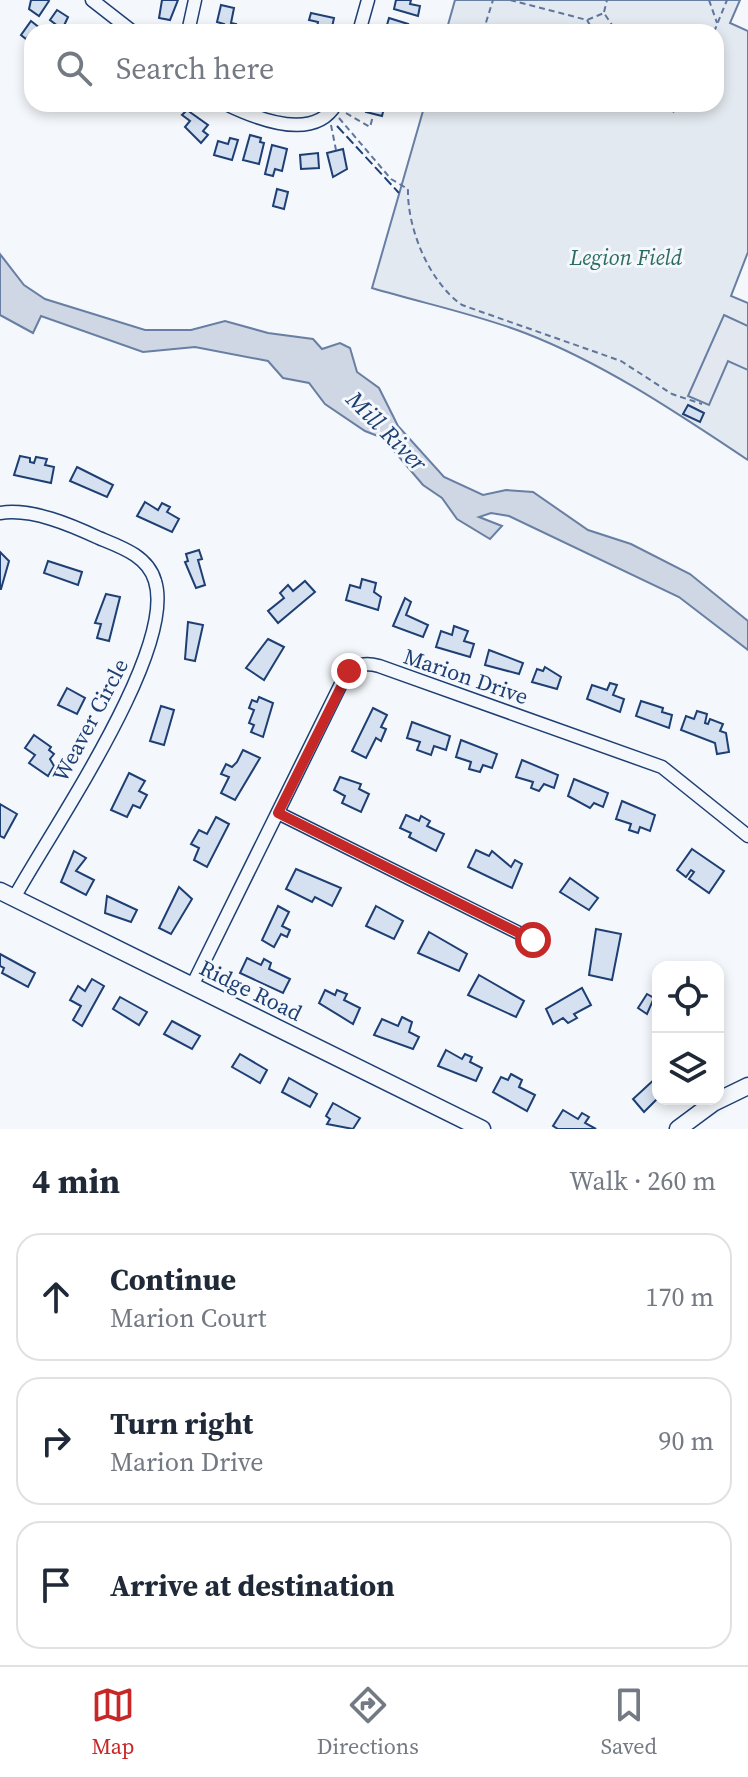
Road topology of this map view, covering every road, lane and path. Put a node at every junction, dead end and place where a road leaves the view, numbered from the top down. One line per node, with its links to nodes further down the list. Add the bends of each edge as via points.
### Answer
1 (92, 0): 11 (street)
2 (195, 0): 12 (street)
3 (368, 0): 13 (street)
4 (493, 0): 14 (path)
5 (510, 0): 10 (path)
6 (607, 0): 9 (path)
7 (709, 0): 17 (path)
8 (727, 0): 17 (path)
9 (604, 13): 10 (path); 16 (path)
10 (587, 20): 15 (path)
11 (123, 24)
12 (190, 24)
13 (361, 24)
14 (486, 24)
15 (589, 24)
16 (611, 24)
17 (717, 24)
18 (250, 112): 19 (street, via 304,126)
19 (333, 112)
20 (335, 112): 24 (path)
21 (336, 112): 25 (path, via 391,179 408,189 411,225 452,298 621,361 672,394)
22 (337, 112): 23 (path, via 370,127)
23 (373, 116)
24 (336, 150)
25 (702, 404)
26 (0, 513): 29 (street, Weaver Circle, via 54,521 122,547 149,567 158,596 136,683)
27 (278, 813): 28 (street, Marion Drive, via 349,671 370,664 662,767); 30 (street); 31 (street, Marion Drive)
28 (748, 836)
29 (7, 894): 31 (main road, Ridge Road)
30 (533, 940)
31 (192, 986): 33 (main road, Ridge Road)
32 (748, 1086): 34 (main road)
33 (482, 1129)
34 (678, 1129)

